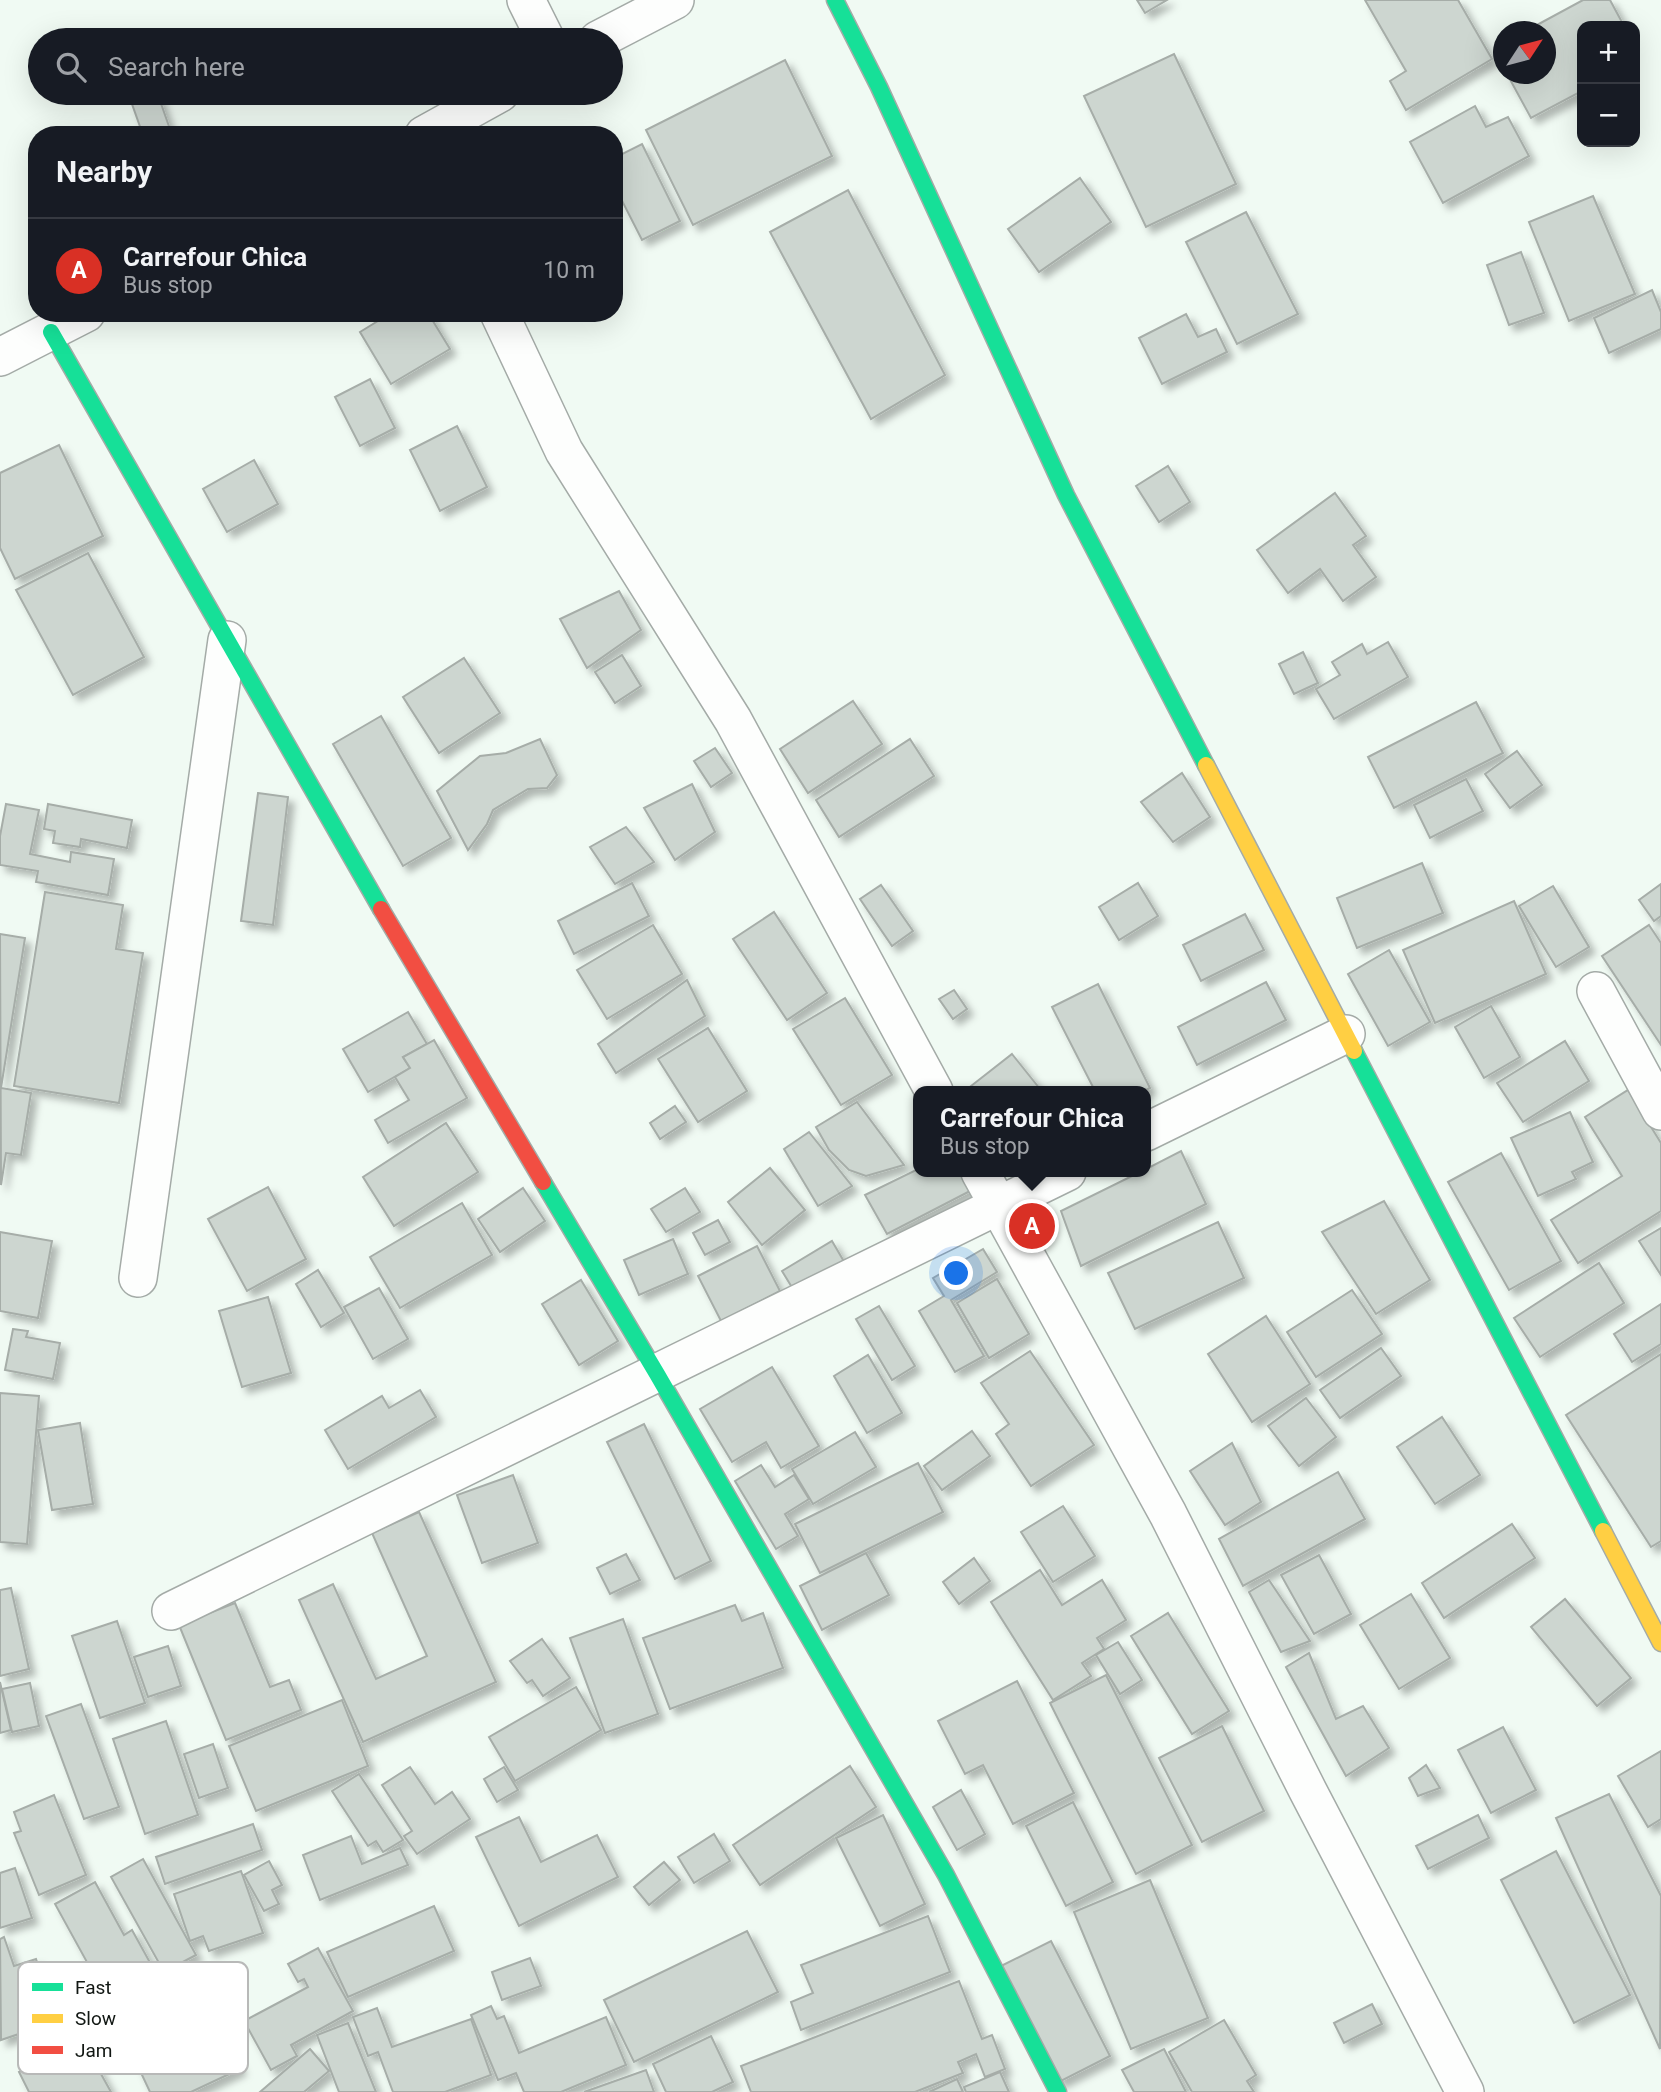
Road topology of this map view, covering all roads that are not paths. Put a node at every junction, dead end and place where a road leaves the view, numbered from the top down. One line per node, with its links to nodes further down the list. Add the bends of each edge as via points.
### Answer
1 (526, 0): 4 (street)
2 (675, 0): 5 (street)
3 (835, 0): 14 (street, via 1066,495)
4 (540, 28)
5 (621, 28)
6 (478, 105): 7 (street)
7 (440, 126)
8 (69, 322): 10 (street)
9 (503, 322): 15 (street, via 564,451 733,720)
10 (51, 332): 11 (street); 12 (street)
11 (0, 357)
12 (227, 640): 21 (street); 22 (street)
13 (1596, 990): 16 (street)
14 (1346, 1034): 17 (street); 24 (street)
15 (931, 1086)
16 (1661, 1111)
17 (1151, 1130)
18 (984, 1177): 20 (street)
19 (1057, 1177): 20 (street)
20 (1000, 1205): 22 (street); 26 (street, via 1168,1514)
21 (138, 1278)
22 (657, 1374): 23 (street); 25 (street, via 946,1875)
23 (171, 1611)
24 (1661, 1643)
25 (1058, 2092)
26 (1465, 2092)

